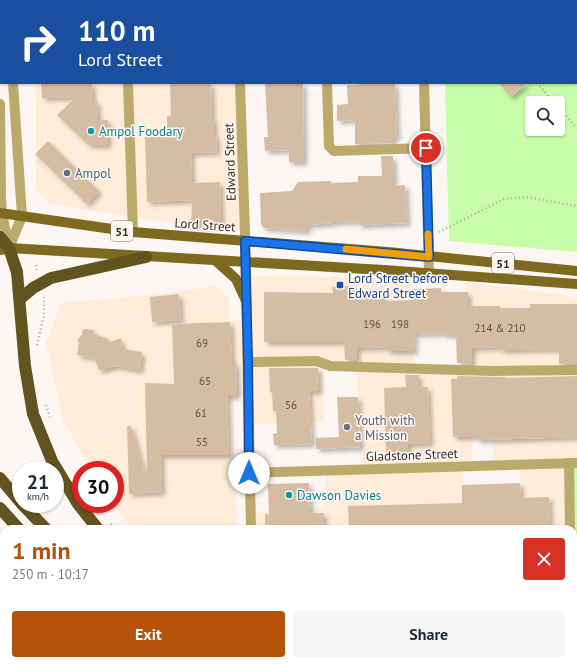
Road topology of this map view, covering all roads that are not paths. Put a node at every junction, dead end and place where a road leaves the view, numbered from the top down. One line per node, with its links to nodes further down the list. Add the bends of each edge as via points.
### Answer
1 (13, 84): 10 (street)
2 (128, 84): 11 (street)
3 (240, 84): 13 (street, Edward Street)
4 (327, 84): 7 (street, via 329,146 334,151)
5 (424, 84): 7 (street)
6 (0, 104): 8 (street)
7 (426, 148): 16 (street)
8 (0, 168): 9 (street)
9 (1, 213): 10 (main road, Lord Street / 51); 14 (street)
10 (22, 216): 11 (main road, Lord Street / 51); 14 (street)
11 (132, 232): 13 (main road, Lord Street / 51)
12 (0, 237): 14 (highway)
13 (245, 241): 16 (main road, Lord Street / 51); 18 (street, Edward Street)
14 (5, 249): 15 (main road, 51); 22 (highway, via 17,272)
15 (146, 257): 17 (main road, 51); 22 (highway, via 51,278)
16 (429, 257): 19 (main road, Lord Street / 51); 20 (street)
17 (216, 261): 18 (main road, 51); 23 (main road, via 236,279)
18 (244, 262): 20 (main road, 51); 23 (street, Edward Street)
19 (577, 271)
20 (429, 274): 21 (main road, 51)
21 (577, 284)
22 (20, 299): 34 (highway, via 25,366 33,414 52,461 78,504)
23 (246, 301): 24 (street, Edward Street)
24 (248, 362): 25 (street, via 316,361 330,366 491,371); 27 (street, Edward Street)
25 (577, 370)
26 (573, 463): 27 (street, Gladstone Street); 36 (street)
27 (249, 473): 35 (street, Edward Street)
28 (0, 478): 29 (highway)
29 (12, 493)
30 (0, 508): 32 (highway)
31 (30, 513): 33 (highway)
32 (15, 525)
33 (42, 525)
34 (95, 525)
35 (250, 525)
36 (570, 525)

